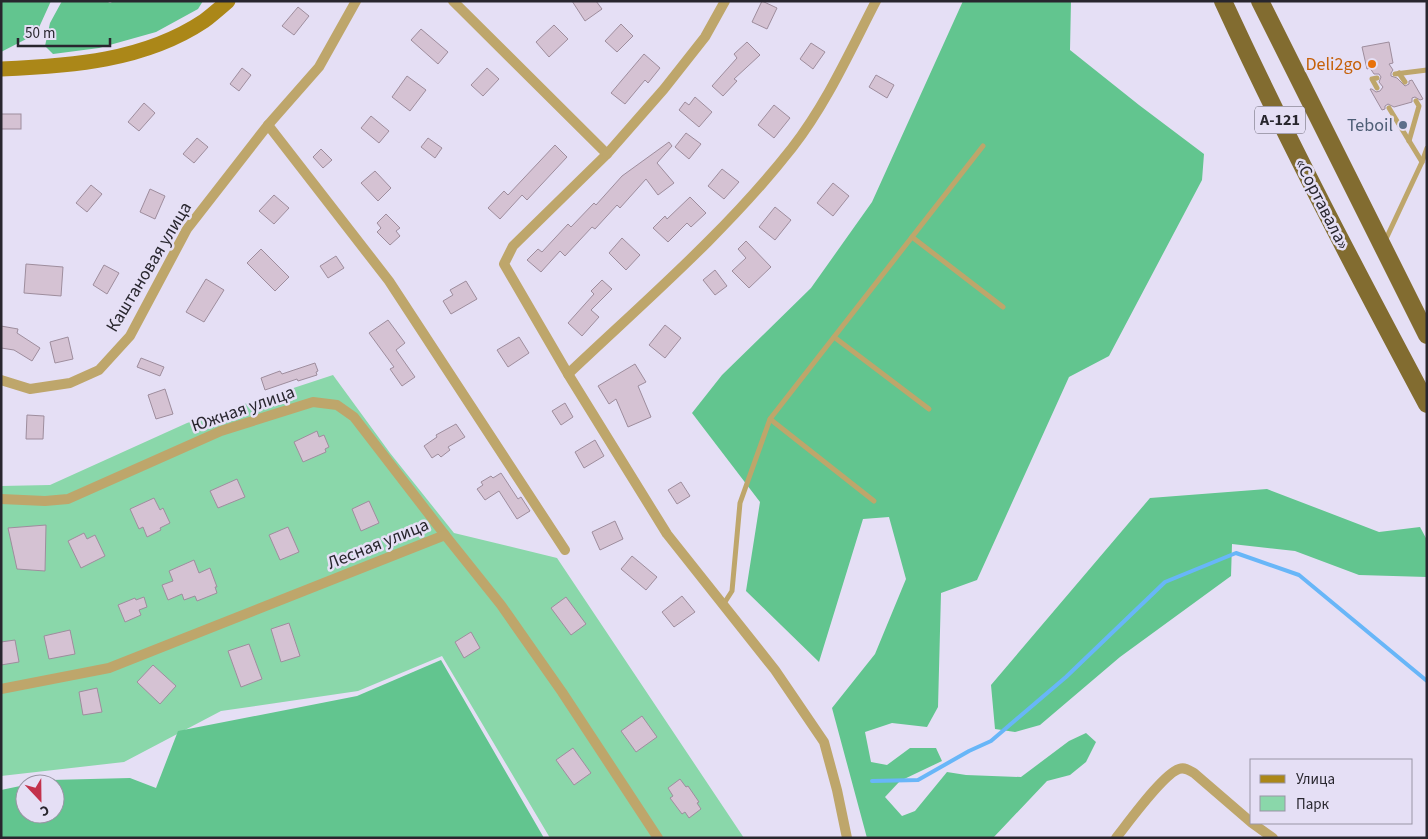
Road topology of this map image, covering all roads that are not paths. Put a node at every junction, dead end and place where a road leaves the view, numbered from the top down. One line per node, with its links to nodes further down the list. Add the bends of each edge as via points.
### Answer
1 (228, 1): 8 (main road, via 196,25 142,50 101,61)
2 (356, 1): 15 (street, Каштановая улица, via 319,67)
3 (453, 1): 19 (street)
4 (725, 1): 19 (street, via 705,37)
5 (1224, 1): 28 (highway, «Сортавала» / А-121, via 1339,237)
6 (1260, 1): 22 (highway, «Сортавала» / А-121)
7 (872, 3): 26 (street, via 832,88 792,148 715,236)
8 (1, 69)
9 (1427, 70): 11 (lane, via 1397,73)
10 (1377, 78): 12 (lane, via 1372,79)
11 (1405, 82)
12 (1377, 88)
13 (1416, 101): 16 (lane, via 1419,106)
14 (1389, 108): 16 (lane)
15 (268, 125): 27 (street, Каштановая улица, via 187,229 130,336 99,370 70,383 30,389); 34 (street, via 389,281)
16 (1409, 141): 20 (lane)
17 (983, 146): 21 (lane)
18 (1427, 148): 20 (lane)
19 (607, 154): 26 (street, via 513,246 504,264)
20 (1422, 162): 22 (lane)
21 (912, 237): 23 (lane); 25 (lane)
22 (1382, 248): 24 (highway, «Сортавала» / А-121)
23 (1003, 307)
24 (1427, 335)
25 (834, 336): 29 (lane); 30 (lane)
26 (568, 374): 35 (street, via 667,534)
27 (1, 380)
28 (1427, 404)
29 (928, 409)
30 (770, 419): 32 (lane); 35 (lane, via 740,503 732,591)
31 (1, 499): 33 (street, Южная улица, via 45,502 68,499 221,431 313,402 337,405 354,417)
32 (874, 501)
33 (445, 535): 36 (street, Лесная улица, via 109,668); 39 (street, Лесная улица, via 562,692)
34 (565, 550)
35 (723, 605): 40 (street, via 775,670 824,742)
36 (1, 689)
37 (1250, 822): 41 (street, via 1186,768 1178,769 1159,784)
38 (1252, 824): 42 (street)
39 (658, 838)
40 (848, 838)
41 (1116, 838)
42 (1273, 838)

